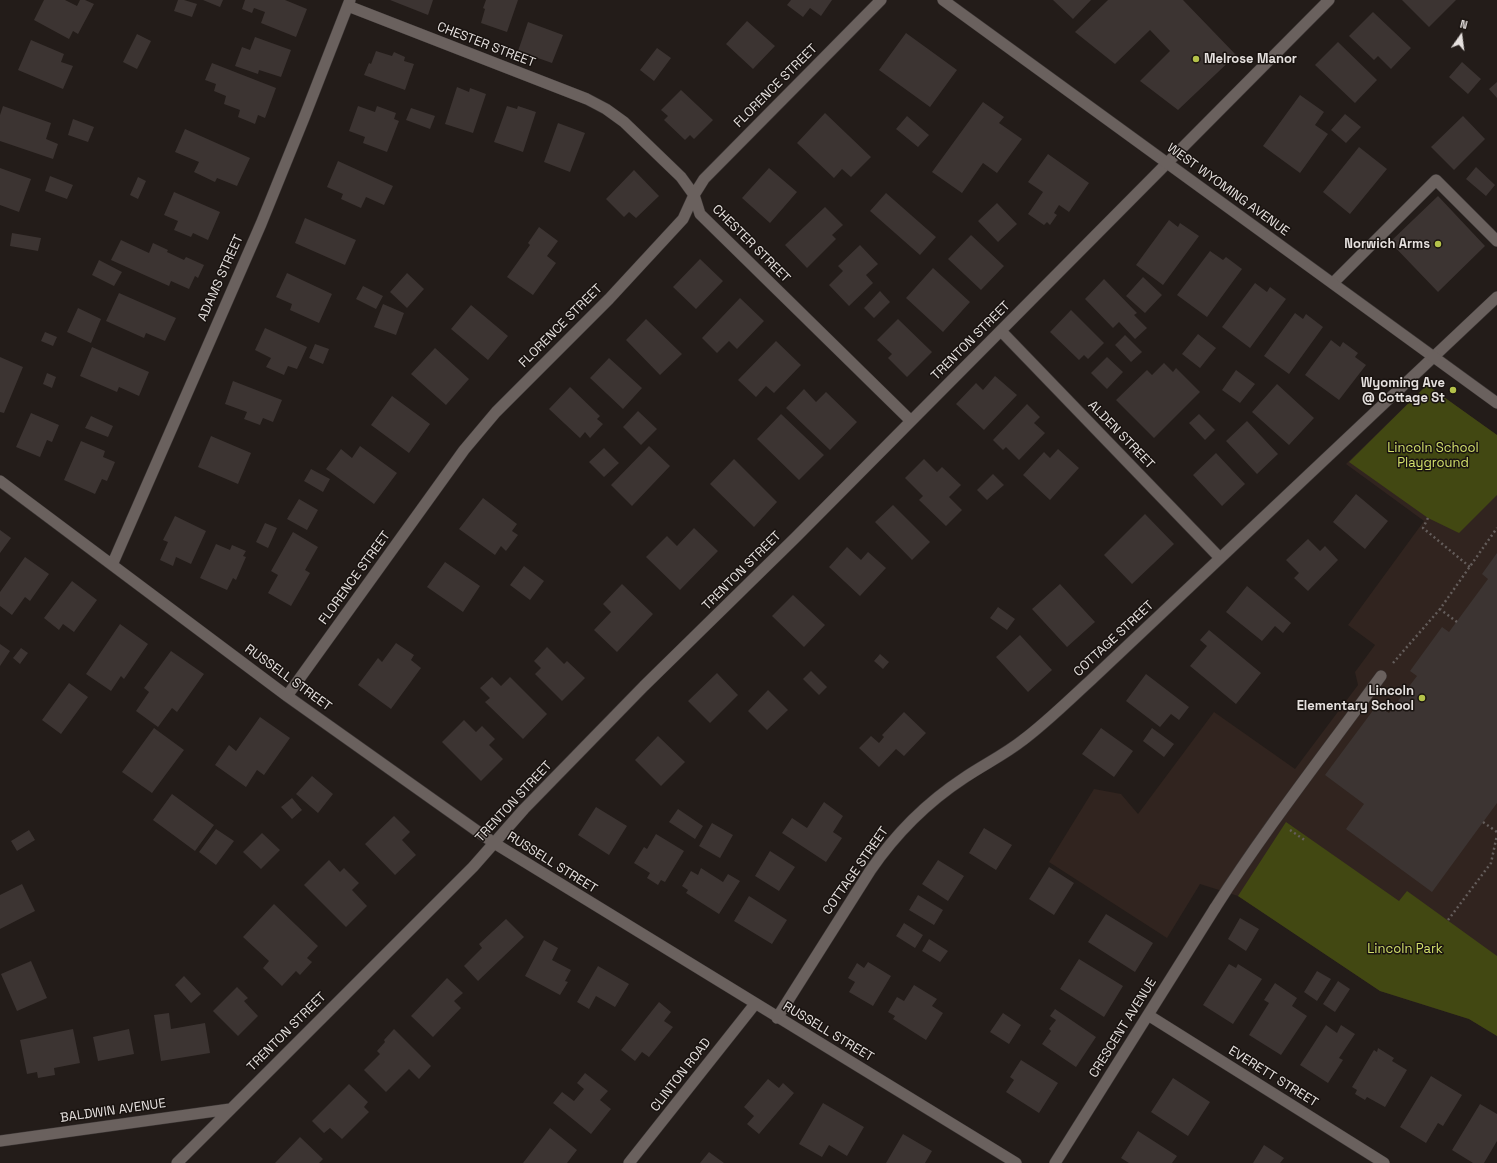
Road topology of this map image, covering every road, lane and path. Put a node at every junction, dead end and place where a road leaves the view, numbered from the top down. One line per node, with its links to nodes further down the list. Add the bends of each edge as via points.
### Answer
1 (881, 0): 6 (street, FLORENCE STREET, via 704,179)
2 (943, 0): 5 (street, WEST WYOMING AVENUE)
3 (1329, 0): 5 (street, TRENTON STREET)
4 (349, 3): 6 (street, CHESTER STREET, via 597,103 624,122 681,176); 18 (street, ADAMS STREET, via 261,224)
5 (1167, 162): 8 (street, WEST WYOMING AVENUE); 10 (street, TRENTON STREET)
6 (694, 195): 13 (street, CHESTER STREET, via 700,214); 23 (street, FLORENCE STREET, via 683,219 471,440)
7 (1497, 241): 8 (street, via 1436,180)
8 (1333, 283): 11 (street, WEST WYOMING AVENUE)
9 (1497, 297): 11 (street, COTTAGE STREET)
10 (1001, 331): 13 (street, TRENTON STREET); 17 (street, ALDEN STREET)
11 (1433, 356): 12 (street, WEST WYOMING AVENUE); 17 (street, COTTAGE STREET)
12 (1497, 403)
13 (911, 421): 27 (street, TRENTON STREET, via 524,809)
14 (0, 481): 18 (street, RUSSELL STREET)
15 (1428, 518): 19 (path, via 1424,528)
16 (1497, 528): 19 (path)
17 (1220, 558): 31 (street, COTTAGE STREET, via 1024,740 954,784 917,814 887,847 870,871)
18 (112, 565): 23 (street, RUSSELL STREET)
19 (1470, 567): 20 (path)
20 (1440, 609): 21 (path); 22 (path)
21 (1457, 622)
22 (1381, 676): 30 (street, CRESCENT AVENUE, via 1239,870)
23 (287, 696): 27 (street, RUSSELL STREET)
24 (1483, 822): 25 (path)
25 (1497, 832)
26 (1497, 835): 28 (path, via 1491,863)
27 (494, 843): 29 (street, RUSSELL STREET); 32 (street, TRENTON STREET, via 473,867)
28 (1448, 920)
29 (755, 1004): 31 (street, RUSSELL STREET); 35 (street, CLINTON ROAD)
30 (1148, 1015): 37 (street, CRESCENT AVENUE); 38 (street, EVERETT STREET)
31 (777, 1018): 36 (street, RUSSELL STREET)
32 (230, 1109): 33 (street, BALDWIN AVENUE); 34 (street, TRENTON STREET)
33 (0, 1141)
34 (176, 1163)
35 (629, 1163)
36 (1016, 1163)
37 (1054, 1163)
38 (1384, 1163)

